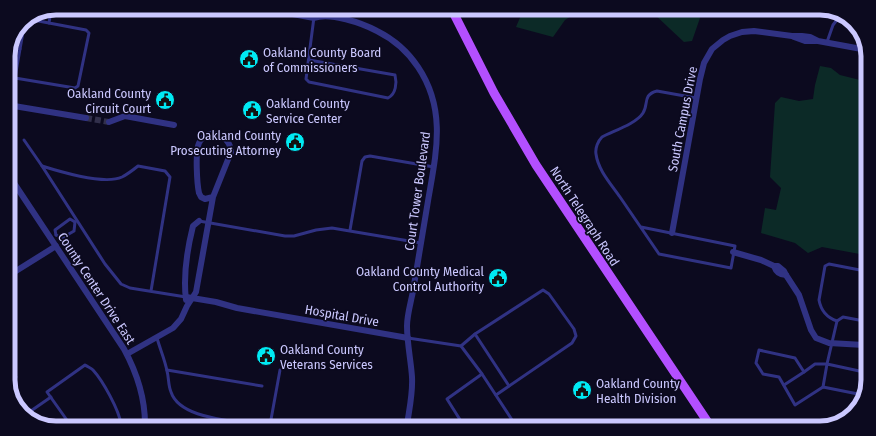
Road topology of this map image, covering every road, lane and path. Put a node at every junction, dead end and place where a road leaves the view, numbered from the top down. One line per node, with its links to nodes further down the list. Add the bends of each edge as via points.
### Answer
1 (298, 15): 6 (street)
2 (314, 15): 6 (lane)
3 (321, 15): 6 (street); 23 (street, Court Tower Boulevard, via 355,22 379,32 396,44 416,64 428,84 435,106 437,133)
4 (455, 15): 71 (main road, North Telegraph Road, via 494,93 536,165)
5 (50, 16): 9 (lane)
6 (314, 18): 15 (lane)
7 (836, 19): 11 (lane)
8 (35, 20): 9 (lane)
9 (49, 23): 13 (lane, via 86,30 89,33 76,88 15,78)
10 (23, 31): 13 (lane)
11 (827, 42): 14 (street, South Campus Drive); 16 (street, South Campus Drive, via 805,41 792,36 762,32 736,33 722,40 706,58)
12 (16, 48): 13 (lane)
13 (20, 49)
14 (860, 49)
15 (309, 60): 15 (lane, via 306,79 309,82 388,98 395,91 395,75)
16 (696, 98): 29 (lane, via 653,92 648,97 644,113 598,141 596,153 601,169); 31 (street, South Campus Drive)
17 (15, 106): 18 (street)
18 (86, 118)
19 (109, 122): 20 (street, via 126,116)
20 (174, 125)
21 (24, 140): 22 (lane)
22 (42, 166): 27 (lane); 38 (lane, via 64,173 106,179 121,177 138,166 165,171 170,177)
23 (434, 167): 30 (lane, via 365,157 362,161); 33 (street, Court Tower Boulevard)
24 (15, 184): 32 (street, County Center Drive East)
25 (213, 197): 25 (street, via 231,150 224,137 213,134 201,140 197,150 199,193 205,199); 28 (street)
26 (199, 221): 28 (lane); 39 (street, via 193,226 185,270)
27 (76, 222): 32 (lane, via 74,231 62,238); 32 (lane, via 70,219 55,230); 38 (lane, via 121,284)
28 (208, 223): 30 (lane, via 285,236 327,228); 39 (street, via 196,292)
29 (641, 228): 31 (lane); 35 (lane, via 659,254 731,268)
30 (350, 230): 33 (lane)
31 (672, 233): 35 (lane, via 735,246)
32 (53, 237): 34 (street, County Center Drive East)
33 (421, 243): 44 (street, Court Tower Boulevard, via 407,326)
34 (56, 246): 37 (street); 48 (street, County Center Drive East)
35 (733, 252): 45 (street, via 757,258 774,266 782,275 786,275 802,299 813,334 819,340)
36 (861, 270): 41 (lane, via 829,264 825,266 818,300 829,319)
37 (15, 272)
38 (151, 291): 39 (lane)
39 (189, 298): 43 (street, via 183,316 176,326); 44 (street, Hospital Drive)
40 (861, 320): 41 (lane, via 843,317)
41 (837, 321): 45 (lane, via 836,333)
42 (475, 334): 46 (lane); 57 (lane); 57 (lane, via 543,290 549,294 574,329 576,336 572,343)
43 (157, 338): 48 (street); 50 (lane)
44 (408, 338): 46 (lane); 68 (street, via 412,388)
45 (831, 343): 47 (street); 49 (lane)
46 (461, 346): 54 (lane)
47 (861, 346)
48 (127, 354): 65 (street, County Center Drive East, via 141,389)
49 (827, 364): 52 (lane); 53 (lane, via 815,364); 58 (lane)
50 (167, 370): 56 (lane); 66 (lane, via 171,394 180,405 188,411 204,416)
51 (280, 370): 67 (lane)
52 (861, 371)
53 (804, 372): 55 (lane); 55 (lane, via 796,358 759,350 756,363 763,374 779,377)
54 (482, 374): 60 (lane); 69 (lane, via 447,399)
55 (784, 385): 58 (lane, via 795,405)
56 (262, 386)
57 (509, 386): 60 (lane)
58 (823, 387): 59 (lane)
59 (859, 394)
60 (496, 395): 70 (lane)
61 (51, 397): 62 (lane); 63 (lane); 64 (lane, via 47,392 85,365 101,380)
62 (30, 412)
63 (68, 421)
64 (121, 421)
65 (145, 421)
66 (232, 421)
67 (271, 421)
68 (408, 421)
69 (461, 421)
70 (513, 421)
71 (707, 421)

